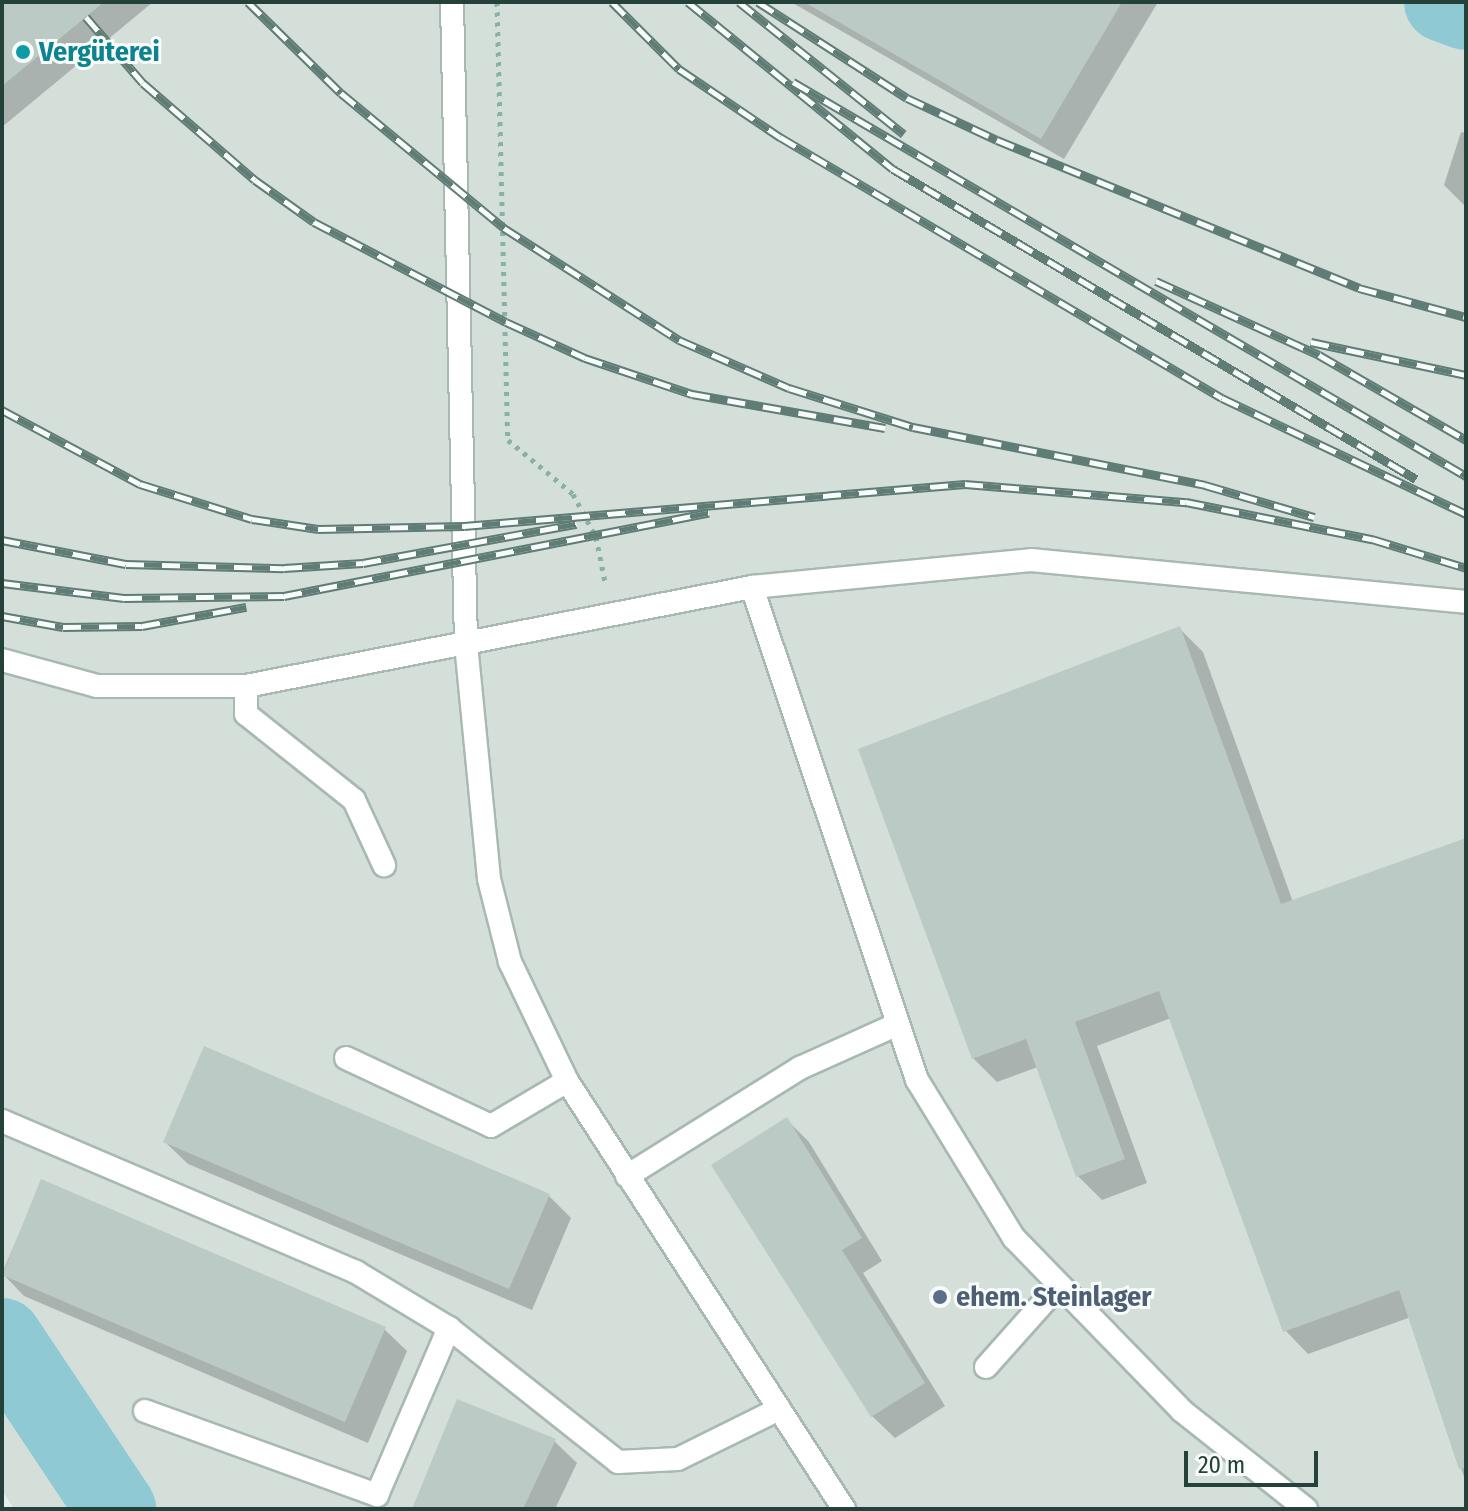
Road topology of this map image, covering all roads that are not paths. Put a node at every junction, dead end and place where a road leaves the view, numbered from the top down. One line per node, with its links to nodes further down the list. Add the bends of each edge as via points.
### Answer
1 (452, 2): 4 (lane)
2 (752, 587): 3 (lane, via 1031,560); 4 (lane); 8 (lane)
3 (1466, 602)
4 (466, 644): 6 (lane); 10 (lane, via 489,879 510,962)
5 (2, 660): 6 (lane, via 97,686)
6 (246, 686): 7 (lane, via 246,714 354,800)
7 (384, 865)
8 (898, 1024): 12 (lane, via 800,1068); 13 (lane, via 917,1080 1014,1238)
9 (346, 1058): 10 (lane, via 491,1126)
10 (567, 1081): 12 (lane)
11 (2, 1121): 14 (lane, via 356,1272)
12 (627, 1176): 16 (lane)
13 (1059, 1285): 15 (lane); 19 (lane, via 1182,1411)
14 (449, 1328): 16 (lane, via 618,1462 678,1459); 17 (lane, via 377,1495)
15 (986, 1367)
16 (779, 1409): 18 (lane)
17 (145, 1411)
18 (844, 1509)
19 (1306, 1509)

